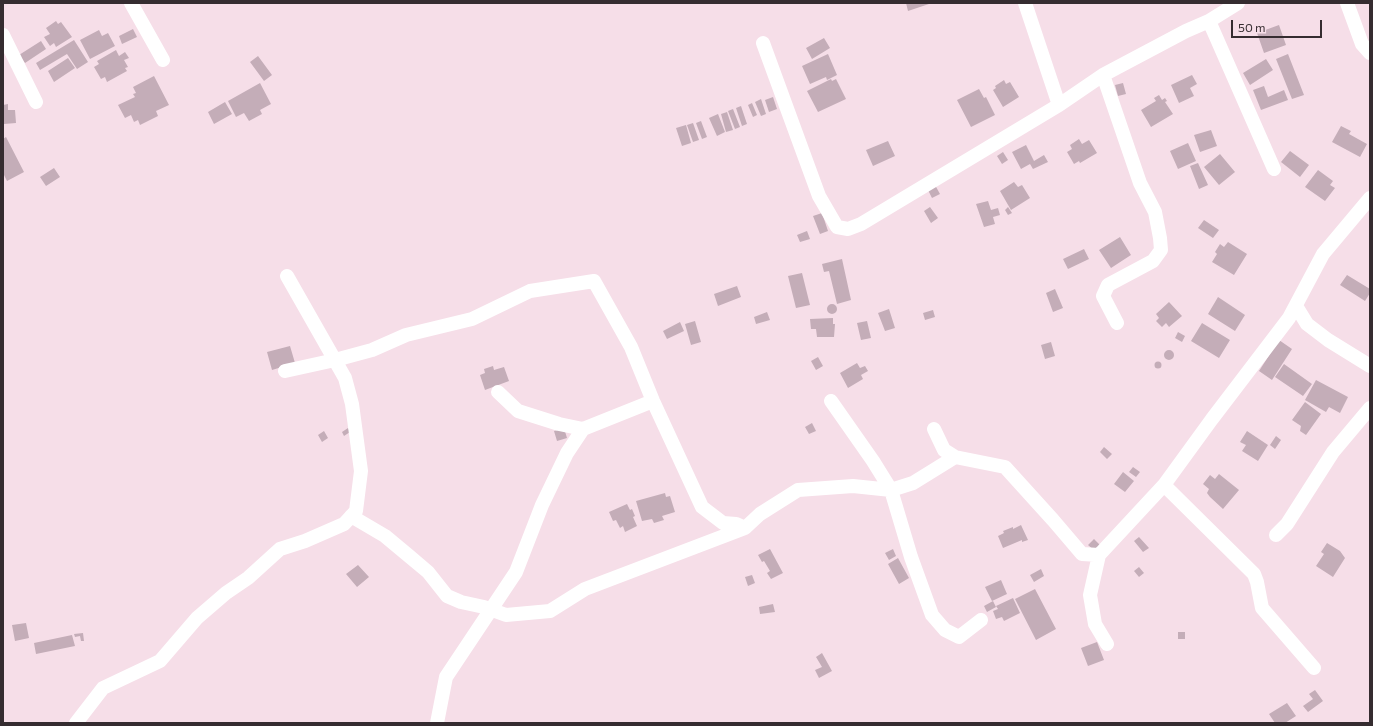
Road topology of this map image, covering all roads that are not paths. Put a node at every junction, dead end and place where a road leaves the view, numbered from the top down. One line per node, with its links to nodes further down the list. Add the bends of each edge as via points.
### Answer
1 (131, 3): 9 (street)
2 (1025, 3): 12 (street)
3 (1238, 3): 5 (street)
4 (1347, 3): 8 (street, via 1362,44)
5 (1209, 21): 10 (street); 13 (street)
6 (3, 35): 11 (street)
7 (763, 44): 12 (street, via 818,196 837,227 848,229 861,224)
8 (1370, 54)
9 (163, 60)
10 (1103, 75): 12 (street); 17 (street, via 1140,183 1155,212 1161,250 1154,261 1108,285 1103,296)
11 (36, 102)
12 (1059, 105)
13 (1274, 169)
14 (1370, 198): 16 (street, via 1323,254)
15 (287, 276): 18 (street)
16 (1296, 306): 19 (street, via 1307,324); 28 (street)
17 (1116, 323)
18 (335, 360): 20 (street); 23 (street, via 372,350 406,335 472,319 530,291 594,281 631,347); 30 (street, via 345,378 352,404 361,471 356,511)
19 (1370, 366)
20 (285, 371)
21 (498, 392): 25 (street, via 518,411)
22 (831, 401): 29 (street)
23 (653, 402): 25 (street); 31 (street, via 702,507 723,523 736,524)
24 (1370, 408): 32 (street, via 1333,452 1287,524)
25 (583, 429): 34 (street, via 567,453 542,505 516,572)
26 (934, 429): 27 (street, via 944,450)
27 (955, 457): 29 (street, via 913,483); 33 (street, via 1005,467 1082,554)
28 (1164, 485): 33 (street); 37 (street, via 1254,574 1262,608)
29 (891, 490): 31 (street, via 853,486 798,490 760,514); 35 (street, via 932,615 945,630 959,637)
30 (351, 516): 34 (street, via 385,536 428,572 447,596); 38 (street, via 344,524 280,549 197,618 160,661 103,688)
31 (744, 528): 34 (street, via 585,589 550,611 506,615)
32 (1276, 535)
33 (1099, 555): 36 (street, via 1090,595 1095,624)
34 (490, 610): 39 (street, via 446,677)
35 (981, 620)
36 (1106, 644)
37 (1314, 668)
38 (76, 723)
39 (437, 723)

